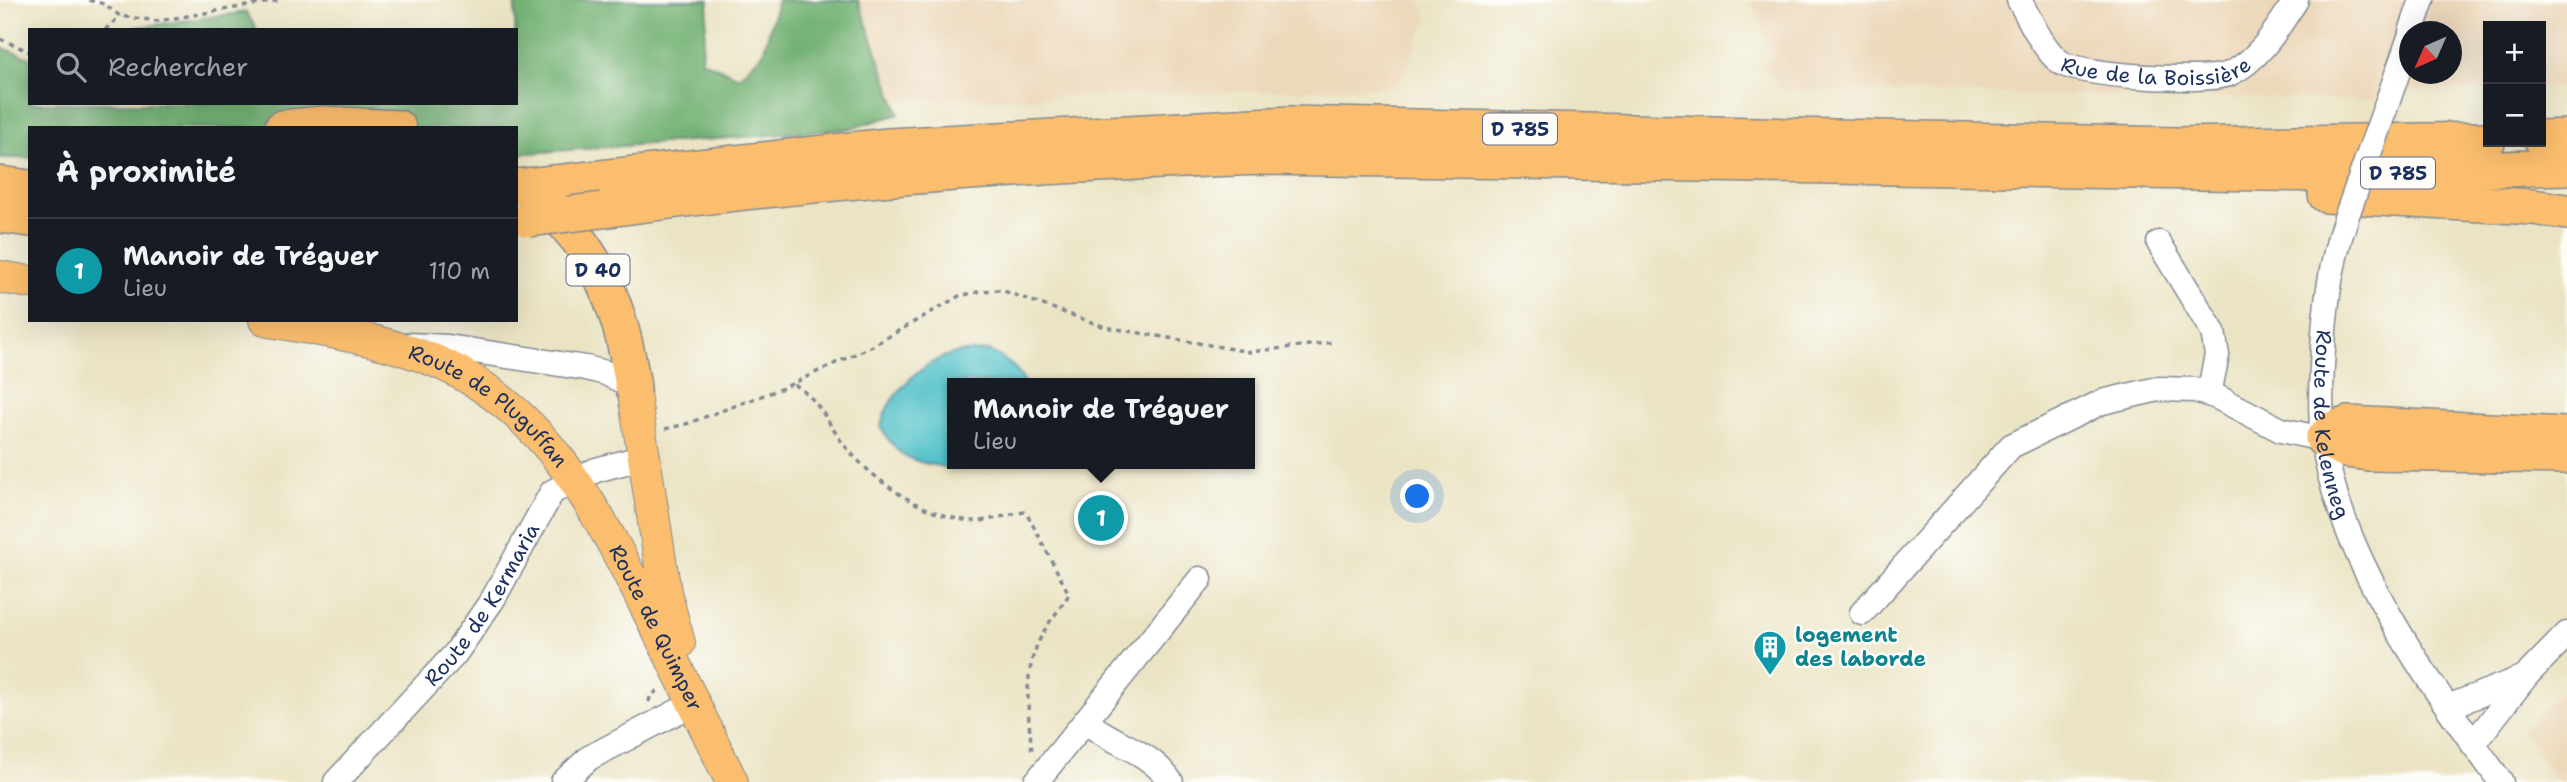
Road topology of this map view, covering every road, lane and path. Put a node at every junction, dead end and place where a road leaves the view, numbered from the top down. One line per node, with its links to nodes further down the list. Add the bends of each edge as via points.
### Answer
1 (89, 0): 8 (path)
2 (261, 0): 7 (path)
3 (282, 0): 7 (path)
4 (2018, 0): 5 (street, Rue de la Boissière, via 2055,57 2068,66 2175,78 2216,77 2242,66)
5 (2296, 0)
6 (2422, 0): 9 (street)
7 (255, 5): 8 (path, via 158,21)
8 (120, 16): 10 (path)
9 (2415, 21)
10 (106, 28)
11 (0, 39): 12 (path)
12 (28, 51)
13 (2399, 69): 40 (street, Route de Kelenneg, bridge, via 2334,256 2322,362)
14 (302, 126): 15 (highway)
15 (360, 126)
16 (2567, 137): 17 (highway)
17 (2546, 138)
18 (2483, 140): 26 (highway, D 785, bridge, via 2176,145 1289,124 888,146 555,183)
19 (2567, 167): 20 (highway, D 785)
20 (2229, 173): 26 (highway, D 785, bridge, via 1265,157 1096,162 842,180 602,211); 27 (highway, via 2274,192 2533,206)
21 (28, 174): 22 (highway)
22 (0, 177)
23 (0, 184): 25 (highway)
24 (518, 184): 37 (highway, D 40, via 565,220 593,259 619,320)
25 (28, 188)
26 (520, 209)
27 (2567, 212)
28 (0, 215): 29 (highway)
29 (28, 219)
30 (2159, 243): 38 (street, via 2213,332 2217,355)
31 (0, 277): 32 (main road)
32 (28, 282)
33 (276, 322): 35 (main road, Route de Pluguffan / D 40)
34 (1335, 342): 36 (path, via 1250,352 1105,327 1001,290 982,291 958,296 874,345)
35 (391, 344): 37 (street, Route de Pluguffan / D 40, via 448,347 586,369); 43 (main road, Route de Pluguffan / D 40, via 443,365 506,404 545,440)
36 (793, 384): 41 (path); 52 (path, via 806,391 846,448 905,498 937,513 977,521 1026,512 1034,524 1069,594 1042,634 1029,667)
37 (633, 387): 41 (main road, D 40)
38 (2209, 394): 40 (street, via 2281,430); 45 (street, via 2158,389 2121,396 2077,411 2011,446)
39 (2567, 435): 40 (highway, via 2348,424)
40 (2323, 439): 42 (highway, via 2346,450 2368,453); 49 (street, Route de Kelenneg, via 2338,502 2372,583)
41 (643, 445): 43 (street, Route de Kermaria, via 617,462); 48 (main road, D 40, via 665,592)
42 (2567, 456)
43 (575, 479): 48 (main road, Route de Quimper / D 40, via 610,535); 53 (street, Route de Kermaria, via 552,492 455,654)
44 (1200, 579): 50 (street)
45 (1862, 614)
46 (2567, 634): 47 (street)
47 (2527, 675): 49 (street); 51 (street)
48 (694, 703): 54 (street, via 589,758); 55 (main road, Route de Quimper / D 40)
49 (2448, 707): 51 (street, Route de Kelenneg)
50 (1085, 721): 56 (street); 57 (street, via 1145,754)
51 (2473, 744): 58 (street, Route de Kelenneg)
52 (1033, 755)
53 (336, 782)
54 (563, 782)
55 (732, 782)
56 (1036, 782)
57 (1171, 782)
58 (2501, 782)

